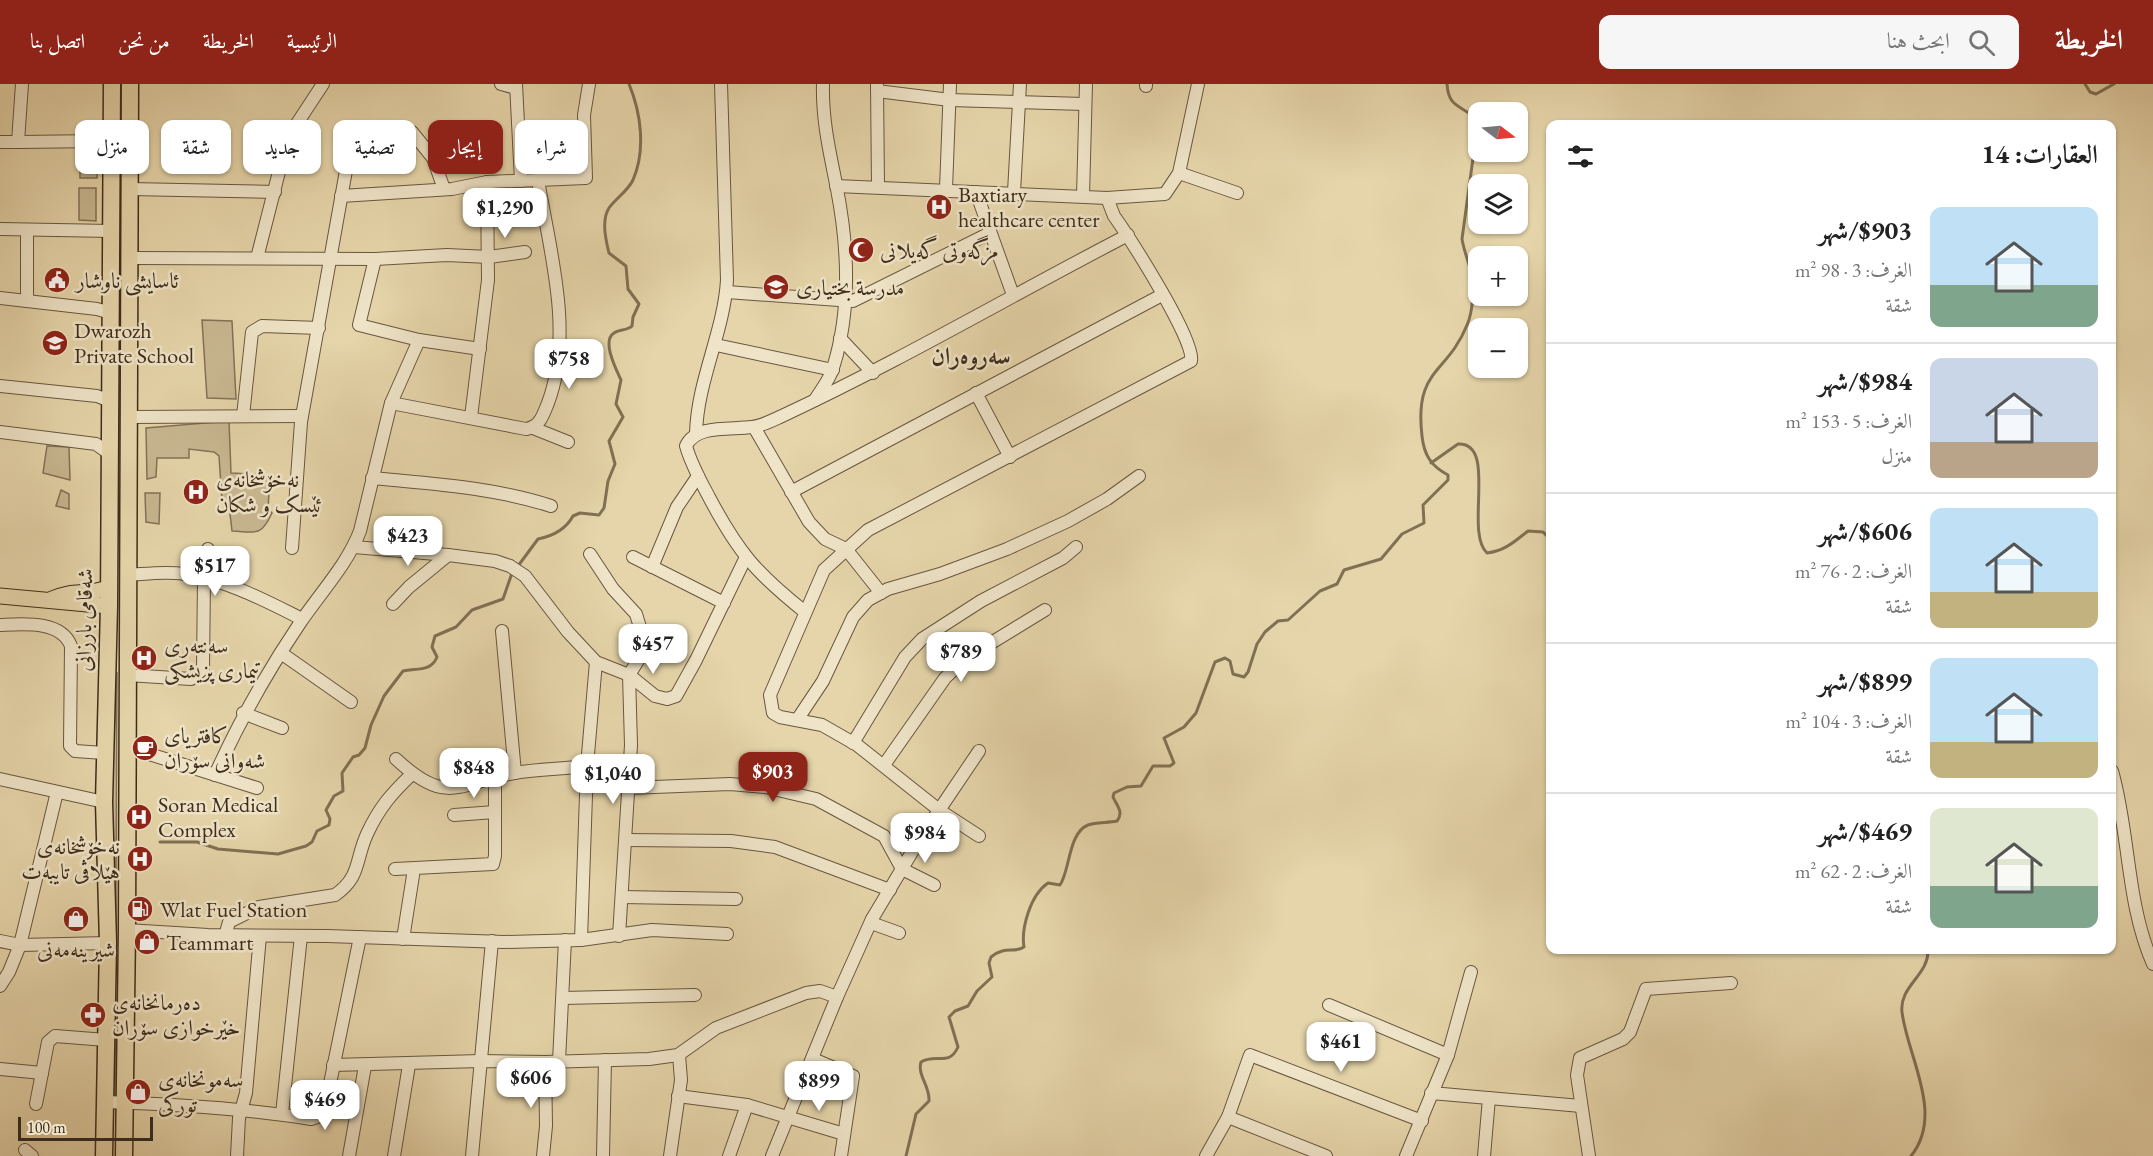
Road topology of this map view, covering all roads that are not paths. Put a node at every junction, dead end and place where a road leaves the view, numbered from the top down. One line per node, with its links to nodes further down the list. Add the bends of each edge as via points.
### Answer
1 (22, 84): 22 (street)
2 (112, 84): 18 (highway, شەقامی بارزانی)
3 (130, 84): 31 (highway, شەقامی بارزانی)
4 (323, 84): 34 (street, via 296,125)
5 (501, 84): 13 (street)
6 (589, 84): 26 (street, via 584,115 586,178)
7 (721, 84): 52 (street)
8 (823, 84): 29 (street, via 824,137)
9 (950, 84): 15 (street)
10 (1020, 84): 16 (street)
11 (1086, 84): 17 (street)
12 (1198, 84): 23 (street)
13 (516, 86): 27 (street)
14 (877, 88): 15 (street); 30 (street)
15 (950, 100): 16 (street); 33 (street)
16 (1019, 101): 17 (street); 36 (street)
17 (1084, 104): 39 (street)
18 (112, 120)
19 (416, 137): 32 (street, via 434,158)
20 (75, 141): 22 (street)
21 (0, 142): 22 (street)
22 (18, 142)
23 (1179, 173): 37 (street); 40 (street, via 1165,194)
24 (112, 174): 43 (highway, شەقامی بارزانی)
25 (345, 174): 38 (street)
26 (538, 180): 27 (street); 76 (street, via 557,308 560,363 546,407)
27 (521, 181): 28 (street)
28 (487, 182): 32 (street); 47 (street)
29 (836, 186): 30 (street); 57 (street, via 846,264)
30 (878, 186): 33 (street)
31 (130, 189): 34 (street); 48 (highway, شەقامی بارزانی)
32 (444, 189): 38 (street)
33 (946, 189): 35 (street)
34 (274, 192): 49 (street)
35 (976, 192): 36 (street); 44 (street)
36 (1014, 192): 39 (street)
37 (1236, 193)
38 (341, 196): 50 (street)
39 (1083, 196): 40 (street)
40 (1107, 198): 45 (street)
41 (0, 229): 42 (street)
42 (27, 230): 43 (street); 56 (street)
43 (112, 231): 58 (highway, شەقامی بارزانی)
44 (990, 233): 53 (street); 57 (street, via 854,301)
45 (1128, 235): 53 (street); 54 (street)
46 (525, 252): 47 (street)
47 (489, 257): 51 (street); 63 (street)
48 (130, 258): 49 (street); 73 (highway, شەقامی بارزانی)
49 (258, 258): 50 (street)
50 (330, 259): 51 (street); 59 (street)
51 (375, 259): 61 (street, via 359,325)
52 (727, 292): 57 (street); 62 (street)
53 (1013, 295): 65 (street)
54 (1162, 295): 67 (street); 81 (street, via 1184,334 1191,361)
55 (0, 298): 56 (street)
56 (27, 301): 58 (street)
57 (844, 301): 60 (street)
58 (111, 313): 69 (highway, شەقامی بارزانی)
59 (319, 328): 71 (street, via 262,326 252,332); 72 (street)
60 (840, 338): 64 (street); 65 (street)
61 (418, 340): 63 (street); 70 (street)
62 (716, 345): 64 (street); 78 (street, via 700,401)
63 (480, 348): 74 (street)
64 (832, 370): 68 (street)
65 (873, 373): 68 (street)
66 (0, 386): 69 (street, via 97,396)
67 (976, 393): 81 (street); 85 (street)
68 (815, 400): 75 (street)
69 (110, 401): 80 (highway, شەقامی بارزانی)
70 (391, 403): 74 (street); 84 (street)
71 (243, 416): 72 (street); 73 (street)
72 (302, 416): 91 (street)
73 (129, 417): 88 (highway, شەقامی بارزانی)
74 (471, 417): 76 (street)
75 (754, 427): 78 (street); 85 (street)
76 (533, 428): 79 (street)
77 (0, 432): 80 (street, via 96,444)
78 (696, 434): 82 (street, via 686,446)
79 (568, 442)
80 (110, 454): 87 (highway, شەقامی بارزانی)
81 (1010, 458): 93 (street, via 893,515)
82 (698, 476): 97 (street); 98 (street, via 677,507)
83 (1139, 476): 102 (street, via 1068,521 1017,544)
84 (372, 478): 86 (street, via 467,486); 89 (street)
85 (791, 492): 93 (street, via 825,539)
86 (551, 506)
87 (107, 510): 88 (highway); 101 (highway, شەقامی بارزانی)
88 (128, 510): 99 (highway, شەقامی بارزانی)
89 (354, 547): 95 (street); 110 (street)
90 (1076, 547): 122 (street, via 922,639 894,673)
91 (292, 548)
92 (208, 549): 100 (street, via 213,564)
93 (846, 549): 102 (street); 109 (street, via 824,570)
94 (590, 554): 117 (street, via 641,625 640,657)
95 (448, 555): 106 (street); 114 (street, via 495,561 525,576)
96 (633, 557): 98 (street)
97 (745, 559): 105 (street); 109 (street)
98 (652, 567): 105 (street)
99 (128, 575): 100 (street, via 182,573); 116 (highway, شەقامی بارزانی)
100 (204, 578): 110 (street); 116 (street, via 202,669 191,680)
101 (108, 588): 104 (main road, via 95,593 63,593); 107 (highway, شەقامی بارزانی)
102 (881, 592): 120 (street, via 853,616 823,681)
103 (0, 596): 104 (main road)
104 (52, 599): 107 (main road)
105 (724, 603): 117 (street, via 676,696 655,696)
106 (393, 604)
107 (109, 606): 115 (highway, شەقامی بارزانی)
108 (1045, 610): 127 (street, via 965,659 945,678)
109 (805, 612): 120 (street, via 770,695 773,713)
110 (302, 619): 113 (street)
111 (0, 625): 125 (street, via 38,626 61,631 67,637 71,646 70,746 75,751)
112 (502, 632): 129 (street)
113 (282, 653): 118 (street); 119 (street)
114 (596, 662): 117 (street); 128 (street)
115 (106, 665): 116 (highway); 125 (highway, شەقامی بارزانی)
116 (127, 670): 123 (highway, شەقامی بارزانی)
117 (629, 675): 135 (street)
118 (351, 702)
119 (243, 713): 121 (street); 131 (street)
120 (797, 720): 122 (street, via 822,725)
121 (282, 728)
122 (853, 743): 127 (street)
123 (127, 747): 131 (street); 152 (highway, شەقامی بارزانی)
124 (979, 752): 139 (street)
125 (105, 753): 138 (highway, شەقامی بارزانی)
126 (396, 759): 130 (street)
127 (884, 765): 139 (street)
128 (587, 766): 129 (street); 162 (street)
129 (514, 773): 132 (street)
130 (412, 774): 132 (street, via 453,789); 155 (street, via 385,800 366,836 354,877 345,888 335,895 250,910 229,922)
131 (215, 775): 134 (street)
132 (495, 777): 140 (street)
133 (0, 779): 136 (street)
134 (256, 788)
135 (629, 788): 143 (street); 146 (street, via 730,784 795,792 885,836)
136 (57, 792): 138 (street); 166 (street)
137 (2116, 795): 167 (street, via 2135,907)
138 (104, 802): 165 (highway, شەقامی بارزانی)
139 (939, 810): 142 (street); 146 (street)
140 (495, 812): 141 (street); 145 (street, via 493,864)
141 (454, 815)
142 (979, 836)
143 (626, 840): 148 (street, via 731,841 775,847); 149 (street)
144 (395, 869): 145 (street)
145 (414, 869): 160 (street)
146 (902, 869): 147 (street); 148 (street)
147 (934, 885)
148 (890, 890): 151 (street)
149 (622, 897): 150 (street); 158 (street)
150 (736, 899)
151 (872, 919): 153 (street, via 874,924); 172 (street)
152 (127, 930): 155 (street); 192 (highway, شەقامی بارزانی)
153 (898, 933)
154 (727, 934): 158 (street, via 652,930)
155 (225, 936): 156 (street)
156 (260, 936): 157 (street); 196 (street)
157 (301, 936): 159 (street); 197 (street)
158 (619, 936): 162 (street)
159 (360, 937): 160 (street); 183 (street)
160 (404, 939): 164 (street)
161 (565, 940): 162 (street); 164 (street); 173 (street)
162 (581, 940)
163 (0, 941): 166 (street)
164 (492, 941): 180 (street)
165 (108, 943): 166 (street); 175 (highway, شەقامی بارزانی)
166 (20, 945): 170 (street)
167 (2153, 964)
168 (1471, 972): 176 (street)
169 (1731, 982): 195 (street, via 1646,989 1630,1032 1623,1039 1586,1053 1576,1065)
170 (0, 986)
171 (695, 995): 173 (street)
172 (837, 997): 177 (street, via 820,991 806,993 716,1028); 178 (street)
173 (563, 998): 181 (street)
174 (1329, 1005): 176 (street)
175 (106, 1040): 187 (street, via 55,1036 48,1042); 191 (highway, شەقامی بارزانی)
176 (1448, 1054): 188 (street)
177 (679, 1055): 179 (street); 189 (street)
178 (813, 1059): 199 (street); 201 (street, via 853,1076)
179 (605, 1060): 181 (street); 209 (street)
180 (481, 1061): 182 (street); 184 (street); 207 (street)
181 (559, 1061): 182 (street)
182 (545, 1062): 208 (street)
183 (333, 1065): 185 (street); 197 (street, via 320,1116 311,1119)
184 (409, 1065): 185 (street); 206 (street)
185 (365, 1066): 205 (street)
186 (0, 1070): 187 (street)
187 (42, 1073): 193 (street)
188 (1431, 1094): 190 (street); 200 (street)
189 (678, 1096): 194 (street); 210 (street)
190 (1489, 1098): 195 (street); 217 (street)
191 (105, 1102): 192 (street); 202 (highway, شەقامی بارزانی)
192 (125, 1102): 196 (street); 203 (highway, شەقامی بارزانی)
193 (36, 1104)
194 (747, 1105): 199 (street); 211 (street)
195 (1581, 1106): 218 (street)
196 (242, 1108): 197 (street); 204 (street)
197 (282, 1114)
198 (1228, 1117): 200 (street, via 1250,1055); 214 (street); 215 (street)
199 (786, 1118): 201 (street); 212 (street)
200 (1422, 1121): 216 (street)
201 (844, 1134): 213 (street)
202 (104, 1156)
203 (124, 1156)
204 (237, 1156)
205 (349, 1156)
206 (394, 1156)
207 (472, 1156)
208 (543, 1156)
209 (603, 1156)
210 (670, 1156)
211 (729, 1156)
212 (772, 1156)
213 (841, 1156)
214 (1206, 1156)
215 (1326, 1156)
216 (1406, 1156)
217 (1484, 1156)
218 (1589, 1156)

